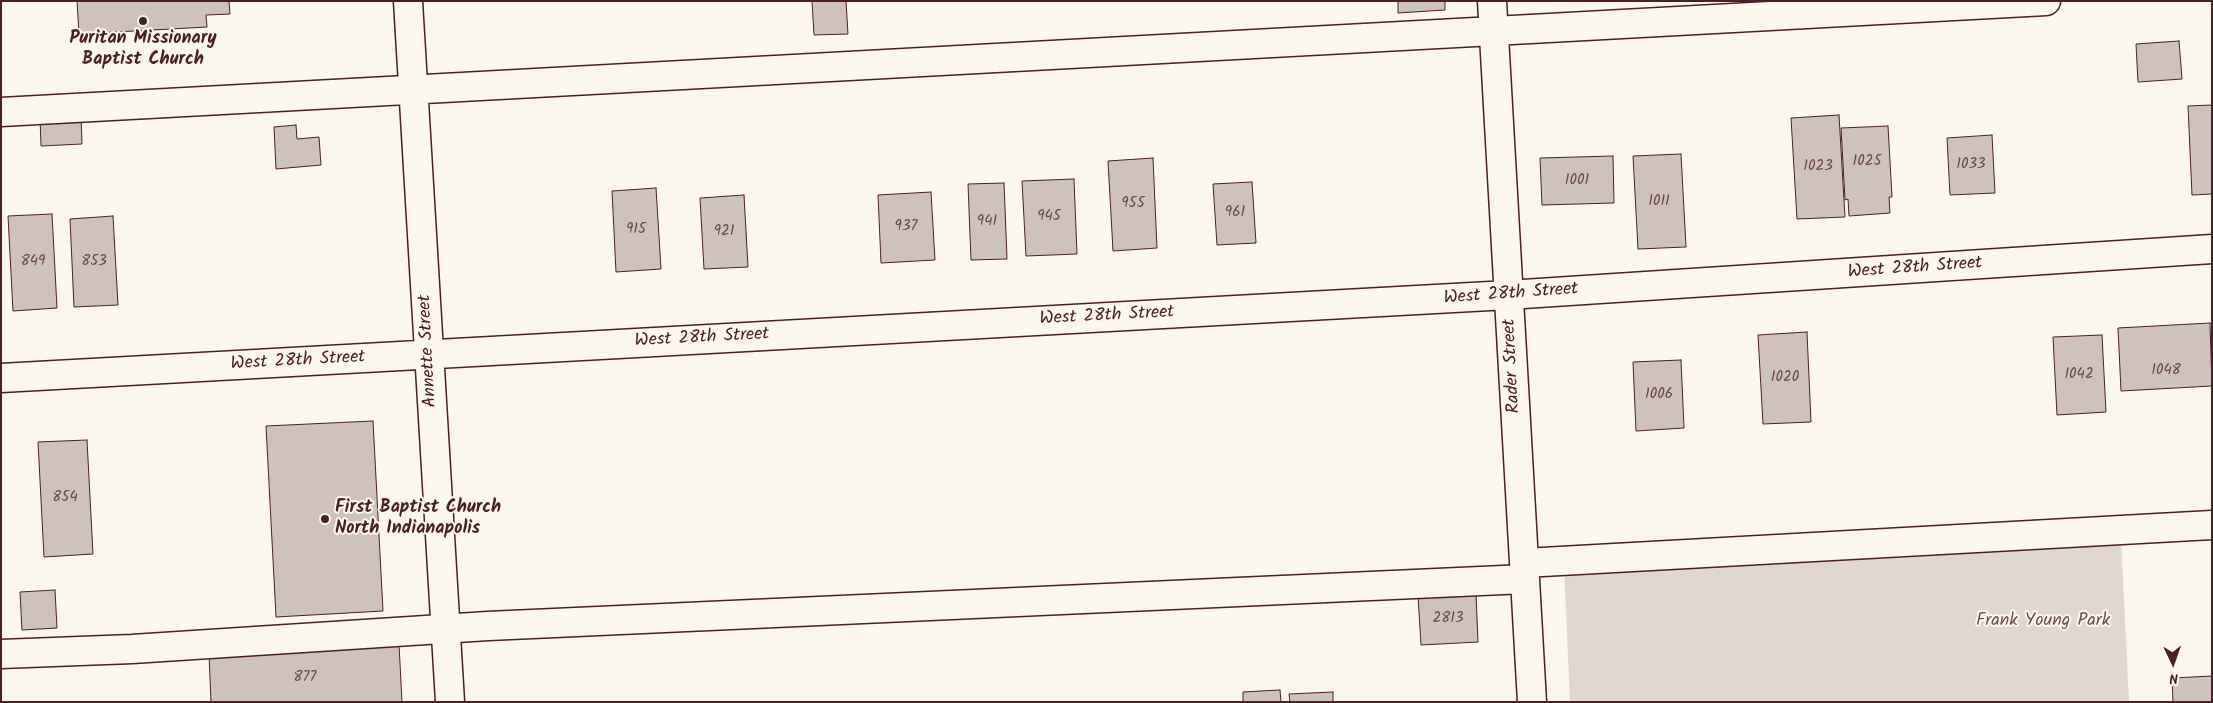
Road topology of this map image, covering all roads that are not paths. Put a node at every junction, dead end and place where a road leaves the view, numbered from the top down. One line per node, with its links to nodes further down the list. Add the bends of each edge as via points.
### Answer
1 (408, 1): 5 (street, Annette Street)
2 (1492, 1): 4 (street, Rader Street)
3 (2046, 1): 4 (street)
4 (1493, 31): 5 (street); 8 (street, Rader Street)
5 (414, 90): 6 (street); 9 (street, Annette Street)
6 (1, 112)
7 (2212, 249): 8 (street, West 28th Street)
8 (1508, 296): 9 (street, West 28th Street); 12 (street, Rader Street)
9 (430, 356): 10 (street, West 28th Street); 13 (street, Annette Street)
10 (1, 378)
11 (2212, 525): 12 (street)
12 (1525, 571): 13 (street); 16 (street, Rader Street)
13 (445, 628): 14 (street, via 132,650); 15 (street, Annette Street)
14 (1, 654)
15 (450, 702)
16 (1532, 702)

